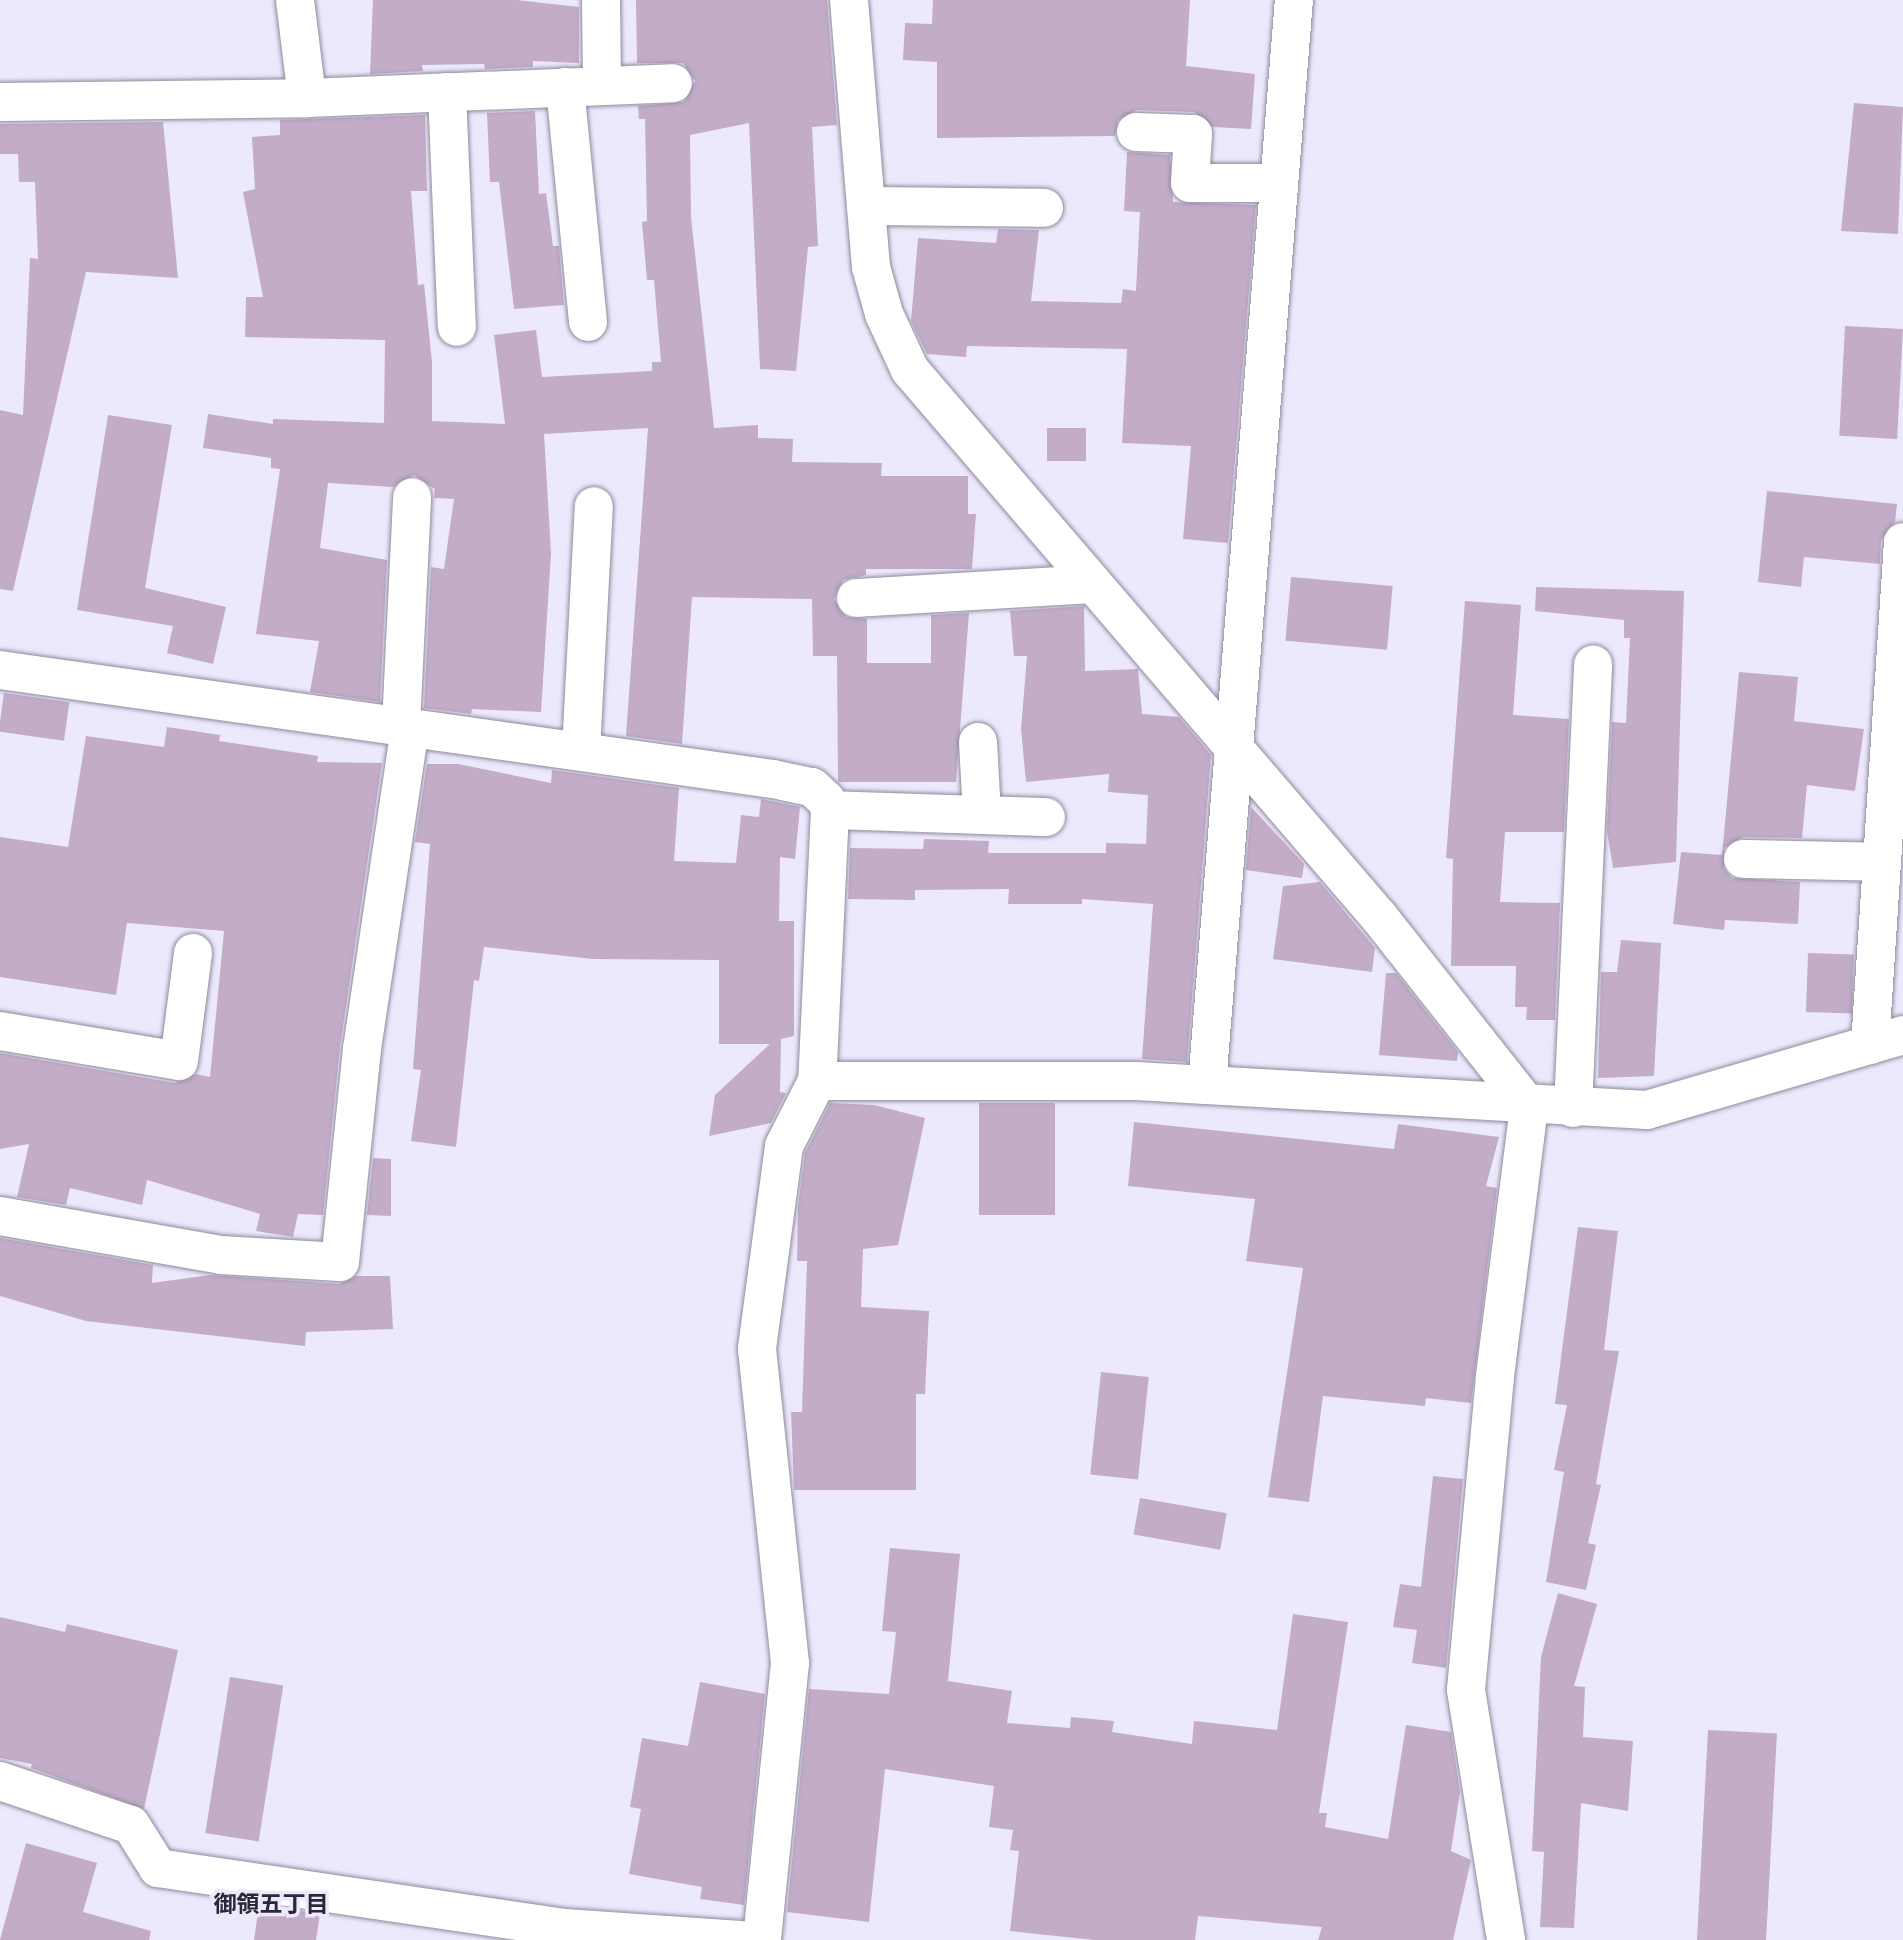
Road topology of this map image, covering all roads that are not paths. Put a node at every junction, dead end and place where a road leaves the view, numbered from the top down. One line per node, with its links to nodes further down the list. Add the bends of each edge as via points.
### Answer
1 (295, 0): 9 (street)
2 (601, 0): 6 (street)
3 (849, 0): 13 (street)
4 (1294, 0): 12 (street)
5 (673, 82): 6 (street)
6 (602, 86): 7 (street)
7 (565, 87): 8 (street); 15 (street)
8 (447, 92): 9 (street); 16 (street)
9 (307, 98): 10 (street)
10 (0, 102)
11 (1136, 132): 12 (street, via 1193,134 1189,183)
12 (1278, 183): 26 (street)
13 (866, 206): 14 (street); 20 (street, via 878,292 910,370)
14 (1044, 208)
15 (587, 322)
16 (457, 327)
17 (412, 497): 24 (street)
18 (594, 506): 27 (street)
19 (1903, 542): 32 (street)
20 (1091, 584): 21 (street); 26 (street)
21 (856, 598)
22 (1593, 664): 39 (street)
23 (0, 670): 24 (street)
24 (405, 726): 27 (street); 40 (street, via 362,1048 340,1262 221,1255)
25 (978, 742): 29 (street)
26 (1232, 750): 37 (street); 38 (street, via 1379,917)
27 (581, 751): 28 (street, via 802,784 819,793)
28 (830, 810): 29 (street); 36 (street)
29 (982, 814): 30 (street)
30 (1046, 817)
31 (1743, 859): 32 (street)
32 (1882, 862): 35 (street)
33 (193, 953): 34 (street, via 179,1061)
34 (0, 1031)
35 (1886, 1040): 39 (street, via 1677,1105 1619,1111)
36 (817, 1081): 37 (street); 44 (street, via 784,1146 757,1349 790,1663)
37 (1207, 1085): 38 (street)
38 (1529, 1107): 39 (street); 45 (street, via 1495,1377 1466,1690)
39 (1573, 1108)
40 (0, 1216)
41 (0, 1781): 42 (street, via 131,1825 158,1868)
42 (565, 1934): 43 (street)
43 (740, 1940)
44 (762, 1940)
45 (1506, 1940)

